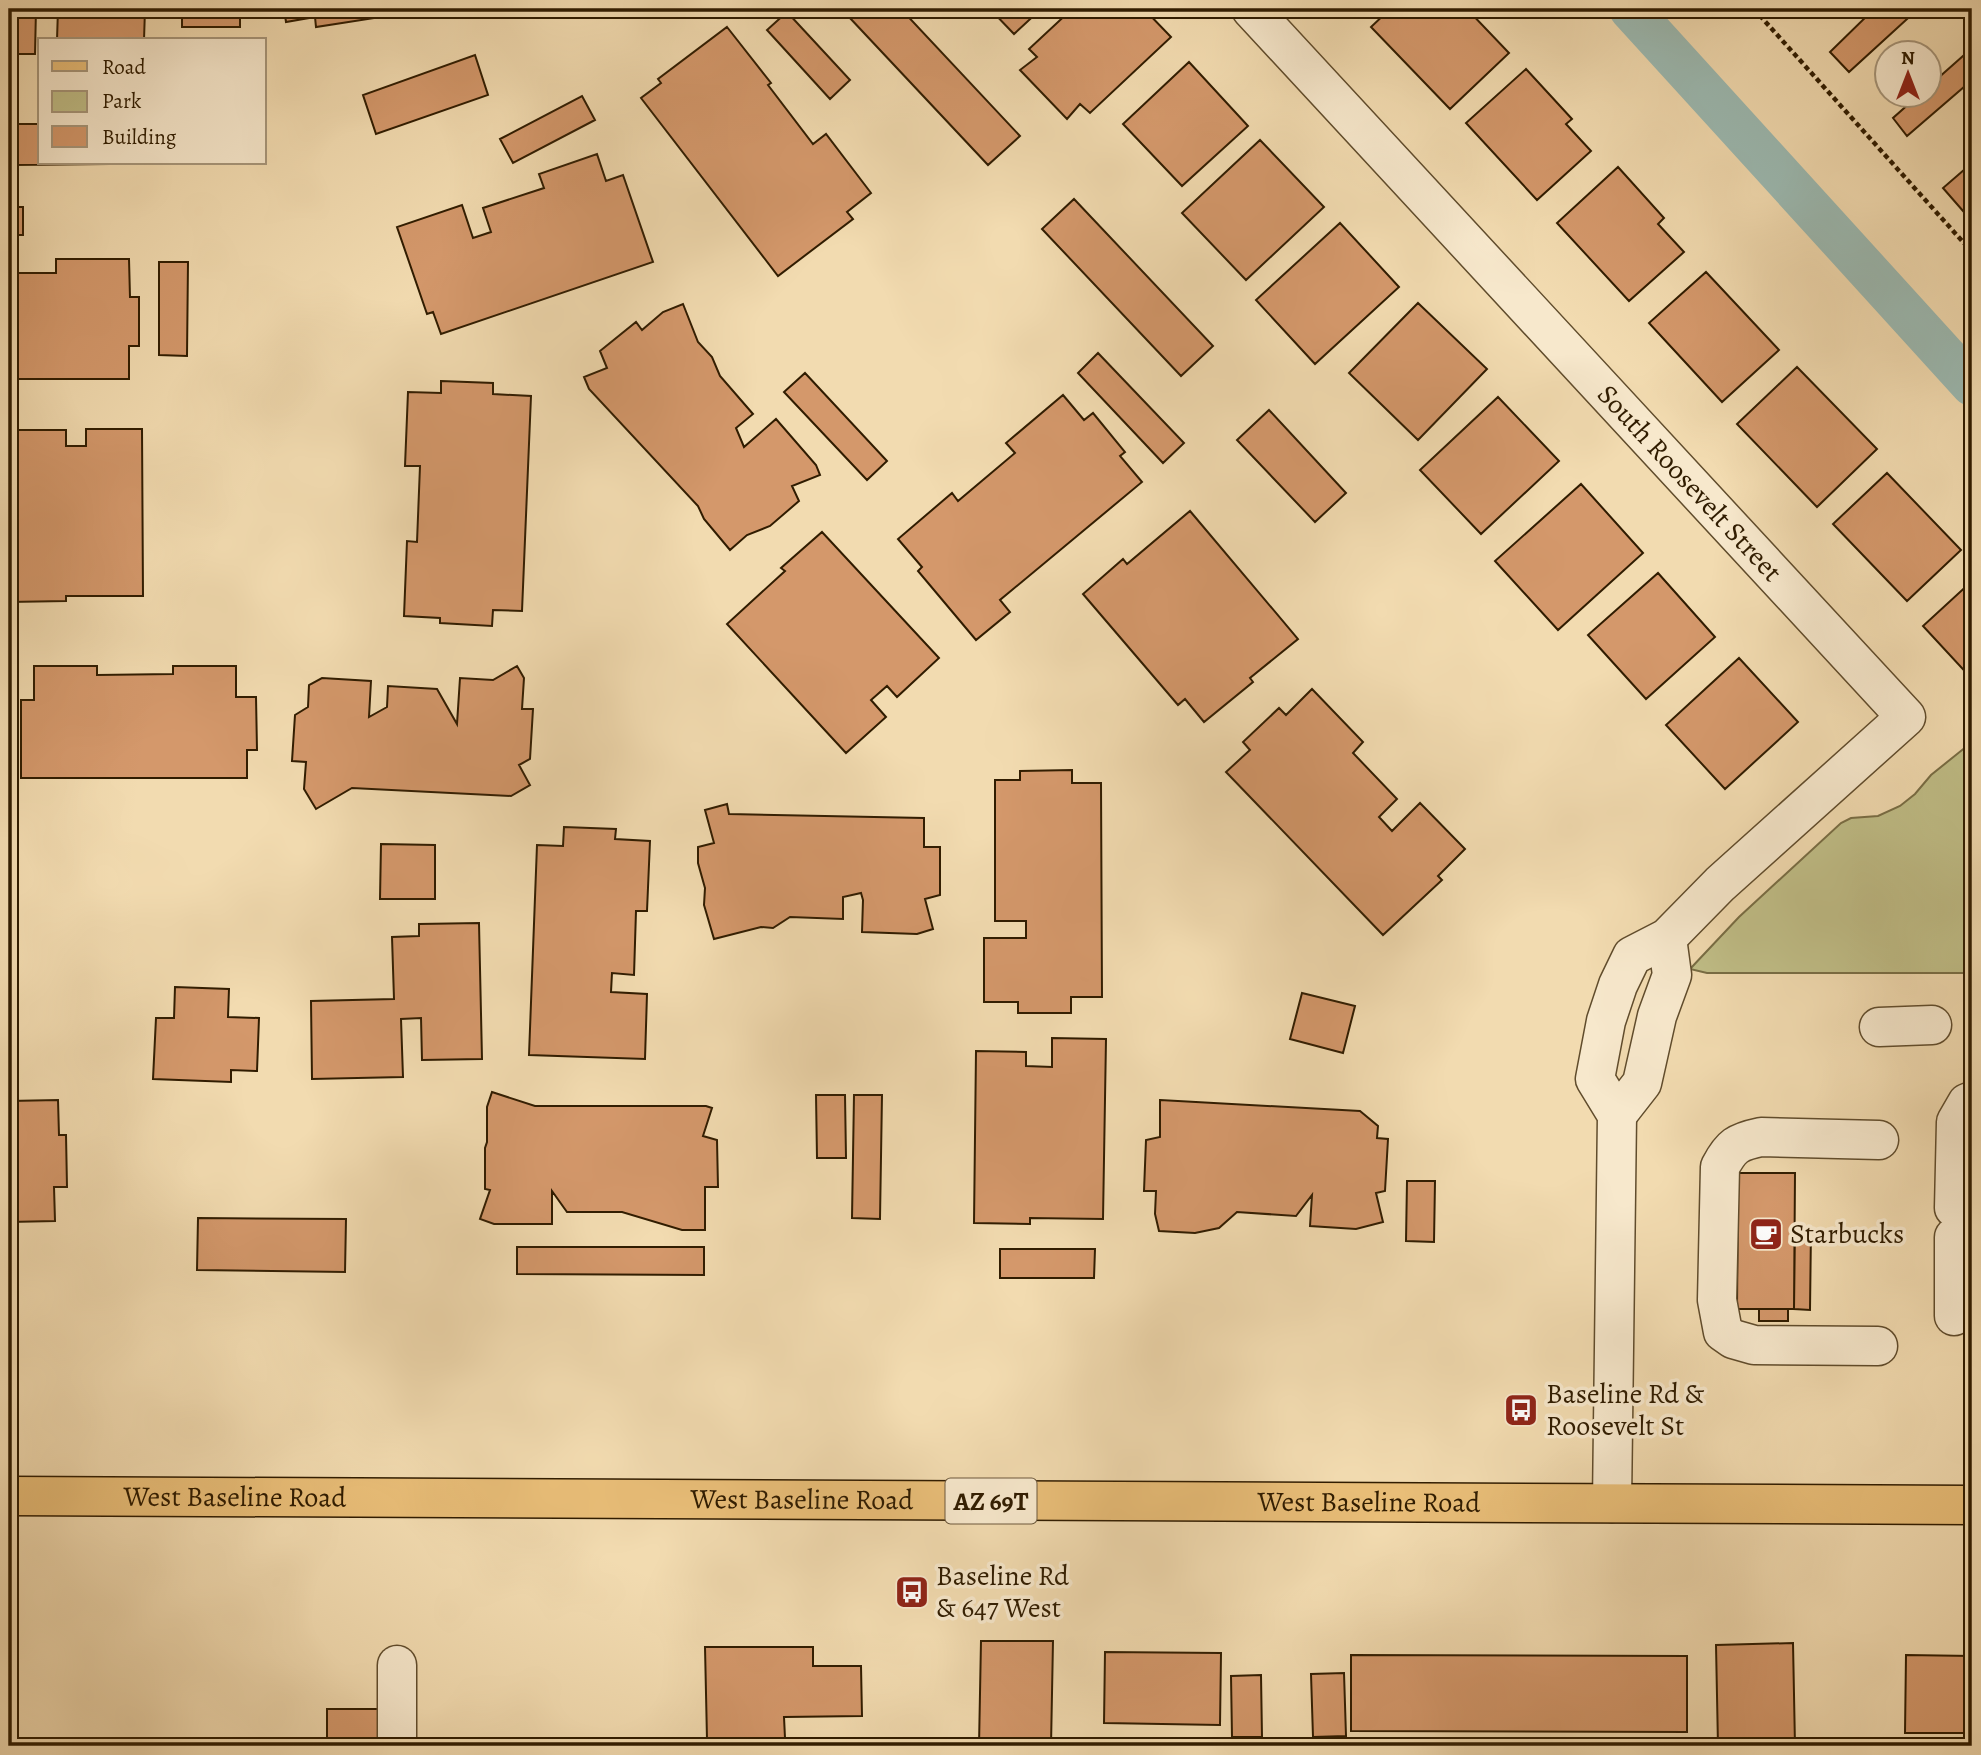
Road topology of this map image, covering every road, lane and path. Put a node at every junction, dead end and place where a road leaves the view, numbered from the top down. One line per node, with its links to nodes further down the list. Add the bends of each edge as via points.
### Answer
1 (1251, 9): 11 (street, South Roosevelt Street, via 1906,717 1720,884 1667,938 1672,975 1642,1083 1617,1115)
2 (1754, 9): 3 (path)
3 (1972, 252)
4 (1932, 1026): 5 (street)
5 (1879, 1027)
6 (1972, 1101): 8 (street, via 1956,1122)
7 (1879, 1140): 9 (street, via 1760,1137 1730,1149 1720,1167 1717,1300 1723,1332 1733,1339 1754,1345)
8 (1954, 1316)
9 (1878, 1346)
10 (9, 1496): 11 (main road, West Baseline Road / AZ 69T)
11 (1612, 1503): 12 (main road, West Baseline Road / AZ 69T)
12 (1972, 1505)
13 (397, 1665): 14 (street)
14 (397, 1746)

